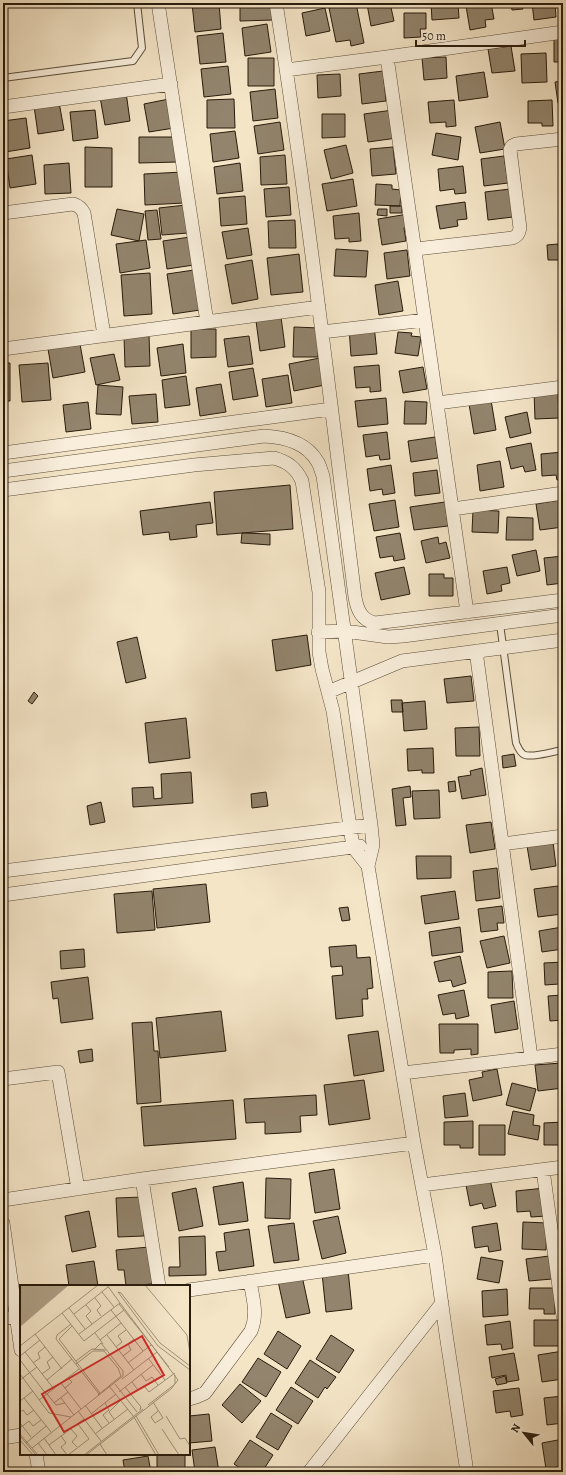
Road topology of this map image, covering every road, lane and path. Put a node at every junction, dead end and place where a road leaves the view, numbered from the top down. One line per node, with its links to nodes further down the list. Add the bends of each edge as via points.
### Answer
1 (137, 3): 7 (lane, via 142,48 133,61)
2 (158, 3): 8 (street)
3 (276, 3): 6 (street)
4 (563, 32): 5 (street)
5 (387, 58): 6 (street); 12 (street)
6 (286, 70): 13 (street)
7 (3, 78)
8 (171, 84): 9 (street); 15 (street)
9 (3, 107)
10 (563, 139): 12 (street, via 516,144 510,150 520,228 516,236)
11 (3, 213): 17 (street, via 73,204 82,209)
12 (416, 249): 14 (street)
13 (319, 307): 15 (street); 16 (street)
14 (425, 320): 16 (street); 20 (street)
15 (207, 322): 17 (street)
16 (322, 332): 21 (street)
17 (104, 335): 18 (street)
18 (3, 349)
19 (563, 387): 20 (street)
20 (437, 403): 32 (street)
21 (331, 410): 22 (street); 30 (street)
22 (278, 416): 23 (street); 25 (street)
23 (280, 437): 24 (street, via 264,436); 31 (street, via 294,441 308,450 317,461 323,476)
24 (192, 445): 26 (street); 27 (street)
25 (3, 453)
26 (194, 465): 28 (street); 38 (street, via 274,458 284,461 298,473 302,481 319,592)
27 (3, 470)
28 (3, 490)
29 (563, 493): 32 (street)
30 (343, 500): 31 (street); 34 (street, via 355,597 357,607 364,618 375,623)
31 (326, 501): 37 (street)
32 (453, 509): 34 (street)
33 (563, 600): 34 (street)
34 (467, 612)
35 (563, 615): 36 (street)
36 (500, 624): 37 (street, via 388,637); 40 (lane)
37 (345, 630): 38 (street); 42 (street)
38 (318, 632): 43 (street, via 319,652)
39 (563, 640): 40 (street)
40 (503, 647): 41 (street); 44 (lane, via 519,750 528,756)
41 (476, 651): 42 (street, via 402,661); 48 (street)
42 (352, 683): 43 (street); 45 (street)
43 (328, 692): 46 (street)
44 (563, 750)
45 (371, 825): 46 (street); 49 (street)
46 (350, 828): 50 (street); 52 (street)
47 (563, 836): 48 (street)
48 (502, 844): 55 (street)
49 (373, 845): 50 (street); 51 (street)
50 (353, 847): 51 (street); 53 (street)
51 (368, 866): 56 (street)
52 (3, 871)
53 (3, 895)
54 (563, 1054): 55 (street)
55 (531, 1057): 56 (street)
56 (403, 1073): 58 (street)
57 (3, 1079): 63 (street, via 58,1072)
58 (414, 1143): 61 (street); 62 (street)
59 (563, 1168): 60 (street)
60 (543, 1170): 62 (street); 67 (street)
61 (142, 1179): 63 (street); 69 (street)
62 (422, 1185): 66 (street)
63 (78, 1189): 64 (street)
64 (3, 1200)
65 (3, 1223): 73 (street)
66 (436, 1255): 68 (street); 71 (street)
67 (560, 1272): 72 (street)
68 (250, 1281): 70 (street); 76 (street, via 255,1322 205,1393)
69 (159, 1285)
70 (190, 1290)
71 (442, 1303): 81 (street); 82 (street)
72 (563, 1316)
73 (16, 1317): 74 (street); 75 (street)
74 (3, 1318)
75 (20, 1343)
76 (190, 1399)
77 (20, 1436): 78 (street)
78 (3, 1438)
79 (36, 1455): 80 (street)
80 (39, 1472)
81 (309, 1472)
82 (468, 1472)

